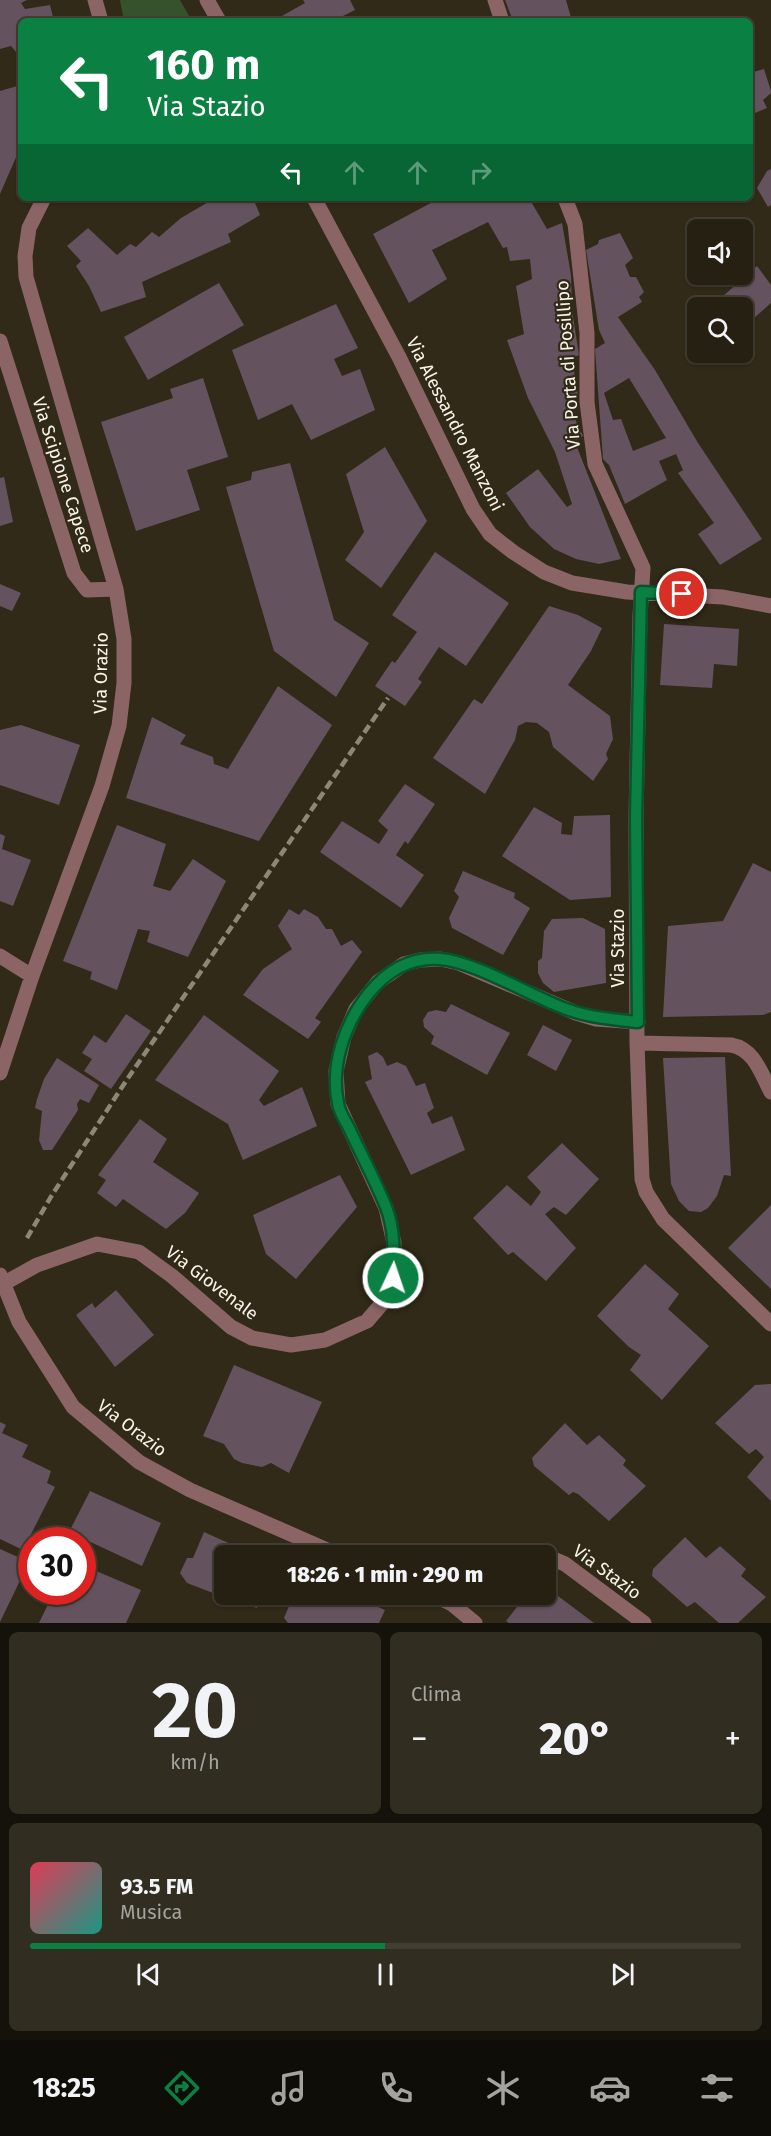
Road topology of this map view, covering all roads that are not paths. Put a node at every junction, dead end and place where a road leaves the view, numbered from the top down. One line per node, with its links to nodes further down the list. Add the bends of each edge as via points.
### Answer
1 (95, 0): 4 (street)
2 (207, 0): 5 (street)
3 (495, 0): 6 (street)
4 (100, 18)
5 (217, 18)
6 (501, 18)
7 (42, 201): 11 (street, Via Orazio, via 29,228 26,277)
8 (316, 201): 12 (street, Via Alessandro Manzoni, via 399,357 473,509 490,534 544,572 572,583)
9 (567, 201): 12 (street, Via Porta di Posillipo, via 575,224 587,333 587,402 595,464 643,568)
10 (0, 341): 11 (street, Via Scipione Capece, via 74,573 87,590)
11 (116, 589): 15 (street, Via Orazio, via 124,639 119,726 102,786)
12 (641, 592): 13 (street, Via Alessandro Manzoni, via 723,597); 16 (street, Via Stazio, via 636,817)
13 (771, 606)
14 (0, 956): 15 (street)
15 (32, 976): 18 (street, Via Orazio)
16 (638, 1022): 17 (street, Via Stazio); 20 (street, Via Giovenale, via 596,1019 576,1013 459,963 440,959 404,964 378,982 356,1009 336,1071 338,1104 386,1208 394,1243 393,1278 385,1300 367,1321 325,1340 291,1345 252,1338 231,1327 139,1252 97,1244)
17 (637, 1044): 19 (street, via 741,1047 754,1059); 21 (street, Via Stazio, via 640,1168 646,1192 663,1220)
18 (0, 1073)
19 (771, 1092)
20 (2, 1280): 22 (street, Via Orazio, via 24,1330 73,1407 139,1462 190,1490)
21 (771, 1324)
22 (316, 1545)
23 (556, 1560): 26 (street, Via Stazio)
24 (460, 1605): 25 (street)
25 (475, 1623)
26 (644, 1623)

